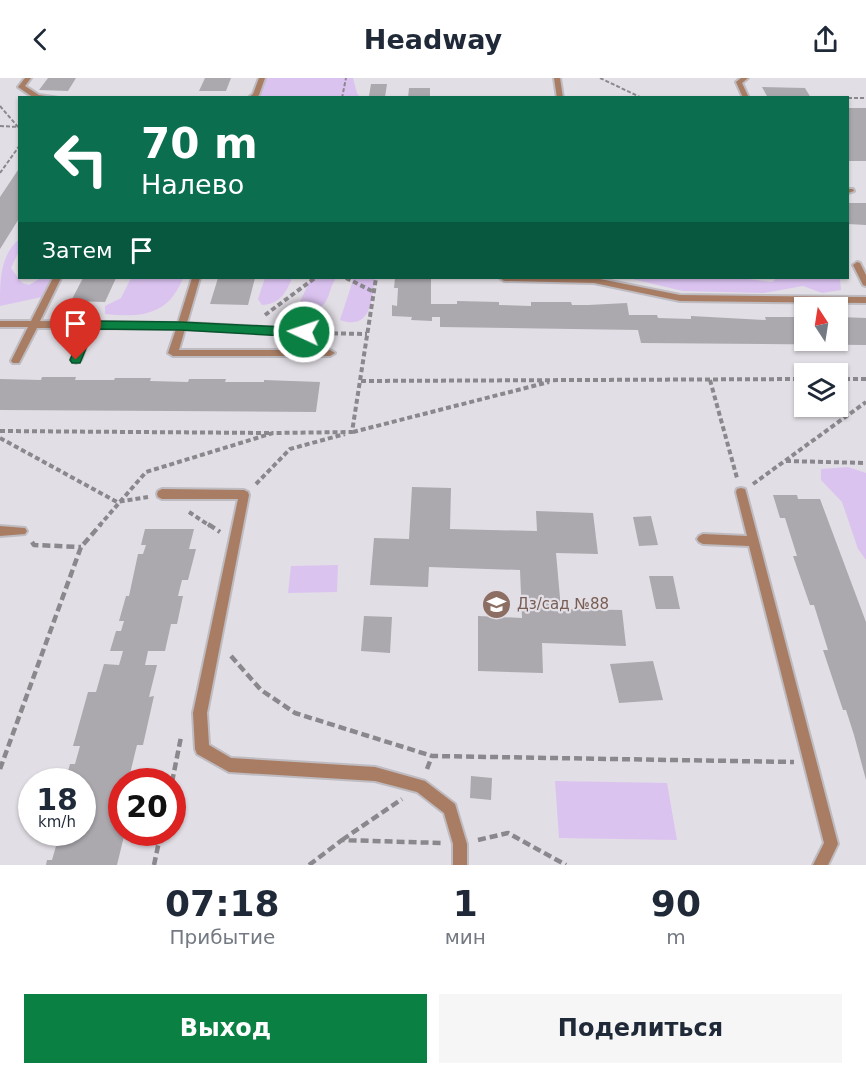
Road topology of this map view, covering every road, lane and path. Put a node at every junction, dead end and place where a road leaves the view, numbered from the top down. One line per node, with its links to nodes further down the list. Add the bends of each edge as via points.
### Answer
1 (28, 78): 7 (lane, via 21,87)
2 (262, 78): 8 (lane)
3 (346, 78): 9 (path)
4 (557, 78): 10 (lane)
5 (600, 78): 11 (path)
6 (745, 78): 12 (lane, via 739,82)
7 (36, 96)
8 (254, 96)
9 (342, 96)
10 (560, 96)
11 (638, 96)
12 (745, 96)
13 (849, 98): 14 (path)
14 (866, 98)
15 (0, 106): 17 (path)
16 (0, 126): 18 (path)
17 (18, 126)
18 (18, 127)
19 (18, 148): 20 (path)
20 (0, 173)
21 (856, 265): 28 (lane)
22 (56, 279): 33 (lane)
23 (196, 279): 35 (lane)
24 (314, 279): 31 (path)
25 (348, 279): 29 (path)
26 (376, 279): 29 (path)
27 (593, 279): 30 (lane, via 680,298)
28 (866, 283)
29 (374, 292): 37 (path)
30 (866, 300)
31 (264, 316)
32 (0, 324): 33 (lane)
33 (33, 325): 34 (lane); 40 (lane)
34 (90, 325): 35 (lane); 39 (lane)
35 (180, 326): 36 (lane); 38 (lane, via 173,353)
36 (304, 332): 37 (path)
37 (367, 334): 46 (path)
38 (330, 353)
39 (76, 360)
40 (16, 361)
41 (794, 379): 45 (path)
42 (848, 379): 43 (path)
43 (866, 379)
44 (557, 380): 45 (path); 46 (path); 49 (path)
45 (710, 380): 54 (path)
46 (361, 381): 49 (path)
47 (866, 402): 52 (path)
48 (0, 431): 50 (path)
49 (352, 432): 50 (path); 56 (path, via 291,449)
50 (273, 433): 57 (path, via 146,472)
51 (0, 438): 57 (path)
52 (784, 461): 53 (path); 54 (path)
53 (866, 463)
54 (741, 492): 62 (lane)
55 (162, 494): 56 (lane); 57 (path); 60 (path)
56 (244, 495): 64 (lane)
57 (117, 502): 63 (path)
58 (0, 531): 59 (lane)
59 (21, 531): 63 (path, via 34,545)
60 (224, 534)
61 (703, 539): 62 (lane)
62 (754, 541): 67 (lane)
63 (81, 546): 68 (path)
64 (215, 638): 66 (path, via 261,690 295,713); 70 (lane, via 200,712 202,748 229,765 375,774)
65 (183, 726): 69 (path)
66 (432, 756): 67 (path); 70 (path)
67 (810, 763): 78 (lane, via 831,844)
68 (0, 768)
69 (175, 768)
70 (420, 786): 71 (path); 72 (lane, via 450,808)
71 (342, 840): 72 (path); 75 (path)
72 (460, 844): 76 (lane); 77 (path, via 508,833)
73 (158, 846): 74 (path)
74 (154, 865)
75 (309, 865)
76 (460, 865)
77 (566, 865)
78 (820, 865)

